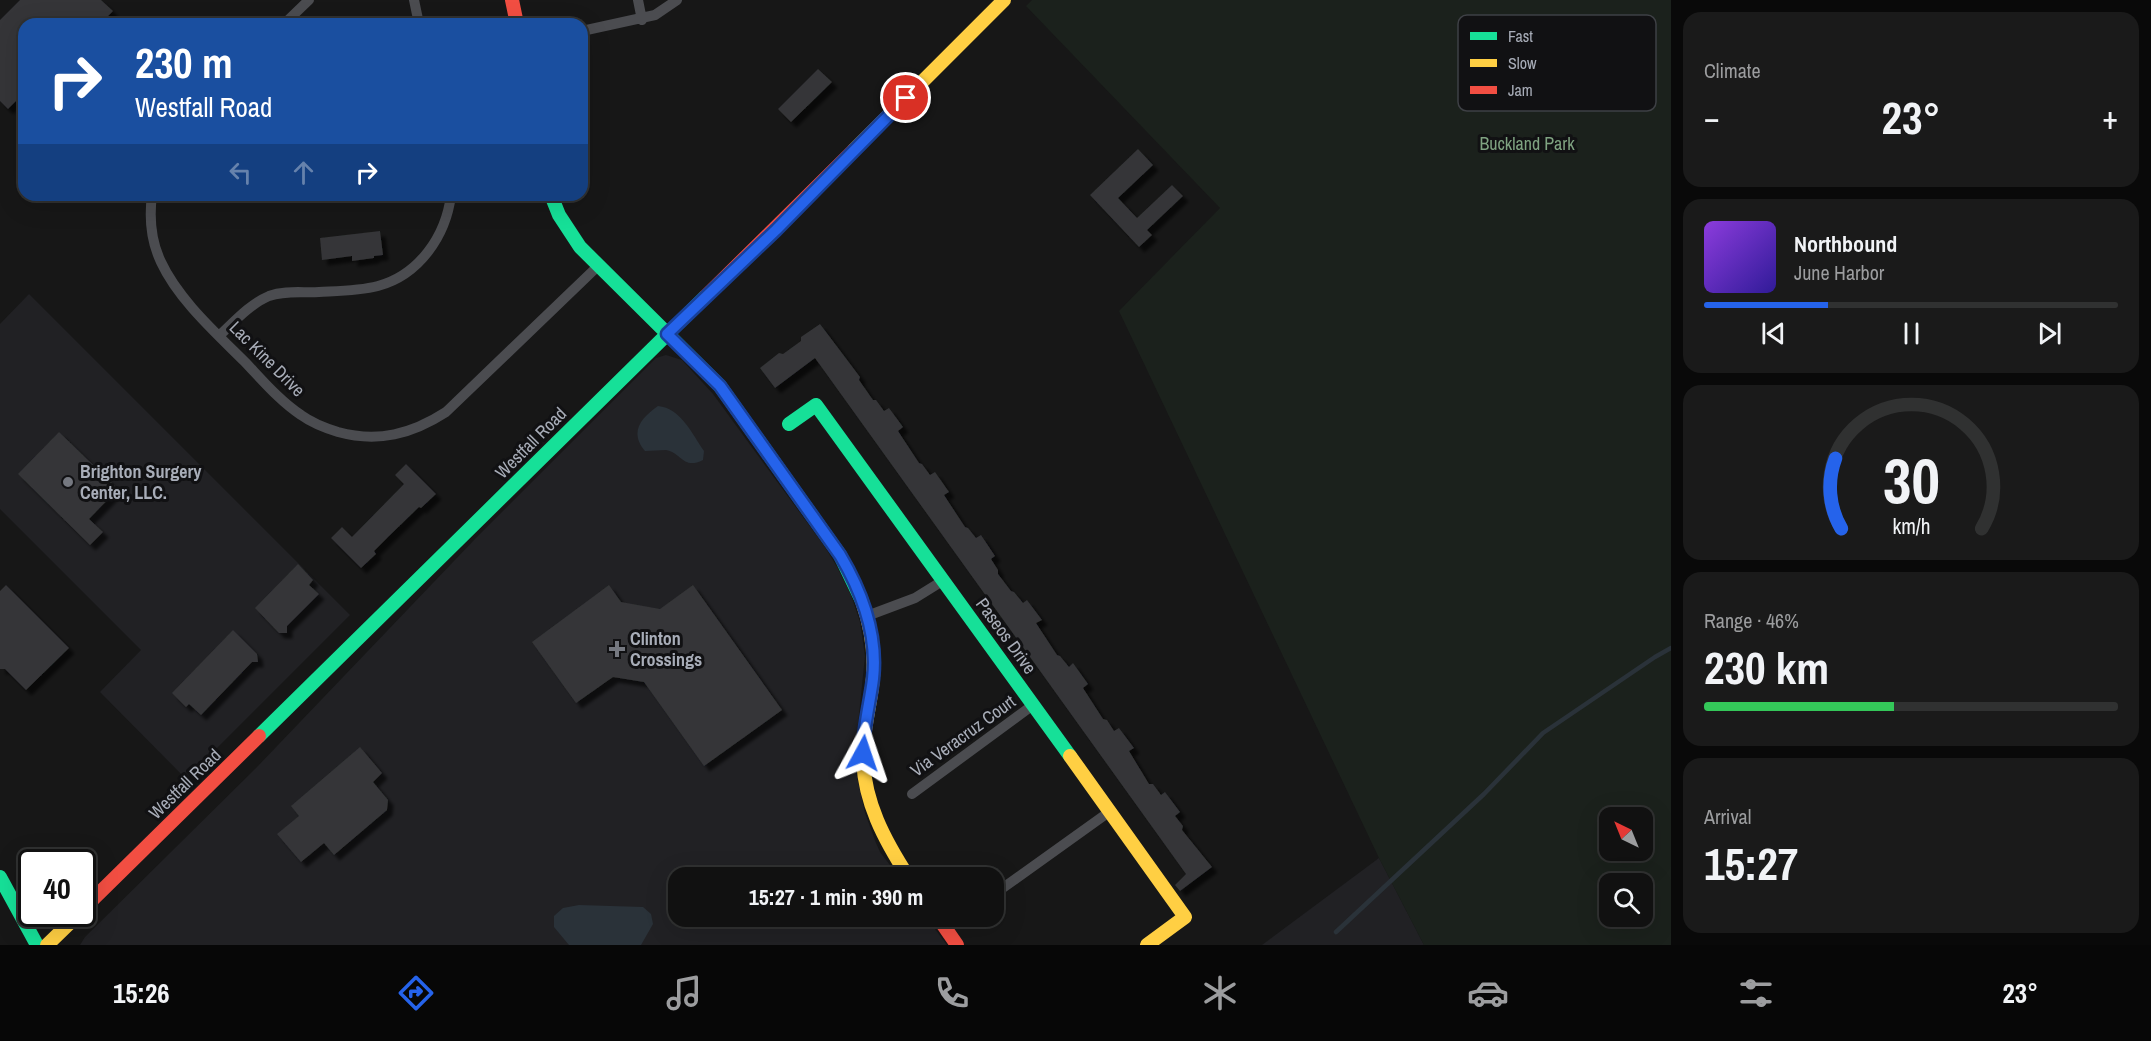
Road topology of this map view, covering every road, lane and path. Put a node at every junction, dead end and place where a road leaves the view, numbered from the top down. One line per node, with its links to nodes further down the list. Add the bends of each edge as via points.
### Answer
1 (309, 0): 7 (street)
2 (414, 0): 8 (street)
3 (512, 0): 9 (street)
4 (638, 0): 10 (street)
5 (677, 0): 10 (street, via 664,11)
6 (1004, 0): 16 (street, Westfall Road)
7 (290, 18)
8 (418, 18)
9 (516, 18)
10 (642, 20): 11 (street)
11 (588, 30)
12 (152, 201): 17 (street, Lac Kine Drive, via 151,226 161,263 181,294)
13 (450, 201): 17 (street, via 443,228 431,249 399,278 359,290 268,296)
14 (554, 201): 15 (street, via 567,229)
15 (598, 266): 16 (street); 17 (street, Lac Kine Drive, via 459,402 419,428 392,436 352,435 302,416)
16 (667, 334): 20 (street, via 720,386 840,555); 27 (street, Westfall Road)
17 (219, 336)
18 (789, 424): 19 (street, Paseos Drive, via 816,405)
19 (944, 580): 20 (street, via 915,598); 21 (street, Paseos Drive)
20 (867, 616): 24 (street, via 874,661 863,740 866,784 882,835)
21 (1034, 705): 22 (street, Via Veracruz Court); 23 (street, Paseos Drive)
22 (912, 794)
23 (1109, 812): 26 (street); 33 (street, Paseos Drive, via 1185,917)
24 (902, 867)
25 (0, 877): 30 (street)
26 (1004, 887)
27 (96, 896)
28 (66, 927): 31 (street)
29 (945, 927): 32 (street)
30 (37, 945)
31 (47, 945)
32 (957, 945)
33 (1147, 945)

